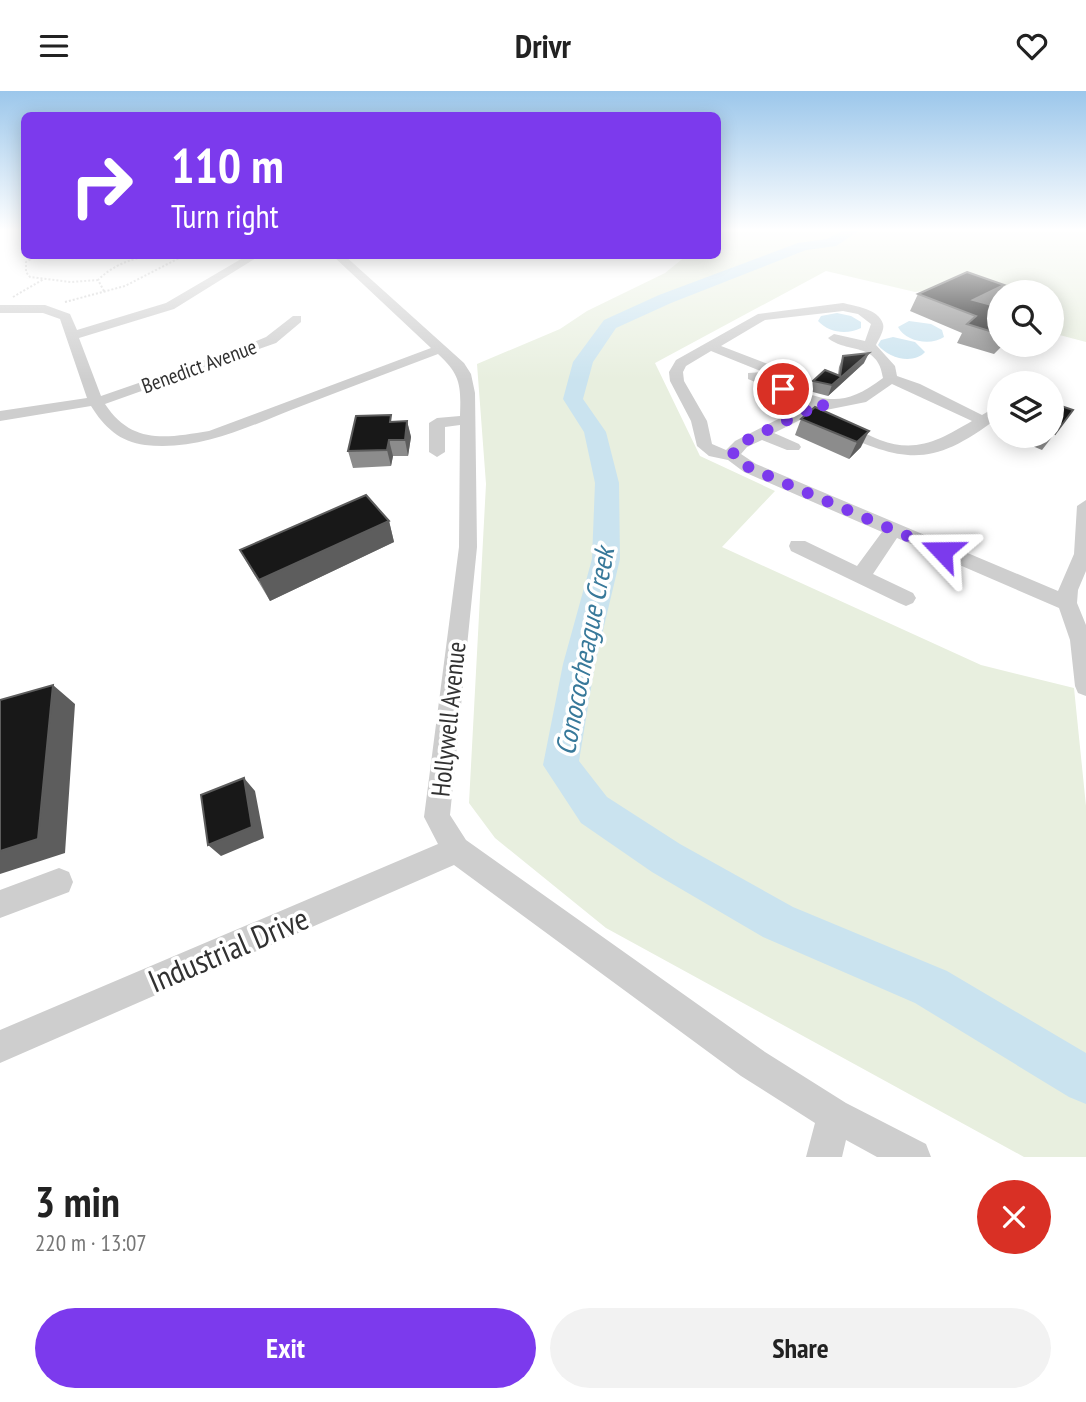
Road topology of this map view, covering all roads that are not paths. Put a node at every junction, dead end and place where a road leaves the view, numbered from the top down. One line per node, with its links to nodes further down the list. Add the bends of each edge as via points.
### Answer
1 (213, 281): 5 (street, via 170,306)
2 (366, 281): 9 (street, Hollywell Avenue)
3 (0, 309): 5 (street, via 57,312 66,317)
4 (297, 320): 11 (street, Benedict Avenue, via 271,339 239,353)
5 (72, 336): 11 (street)
6 (834, 338): 8 (street)
7 (710, 346): 8 (street, via 762,317 843,307 862,311 877,323); 12 (street, via 773,371 756,378); 21 (street, via 681,363 677,381 699,421 705,446)
8 (869, 346): 10 (street, via 888,366)
9 (442, 348): 11 (street, via 212,435 185,441 149,442 126,436 110,425); 16 (street, Hollywell Avenue, via 464,374)
10 (890, 379): 12 (street, via 861,399); 17 (street, via 915,386 954,411)
11 (95, 402): 14 (street, Benedict Avenue)
12 (825, 406): 13 (street)
13 (804, 413): 17 (street, via 903,453 932,450); 18 (street)
14 (0, 416)
15 (987, 418): 17 (street)
16 (469, 420): 20 (street, via 437,423); 32 (street, Hollywell Avenue, via 468,547 437,817)
17 (984, 420)
18 (762, 434): 19 (street); 21 (street, via 734,449)
19 (793, 447)
20 (437, 452)
21 (733, 456): 23 (street)
22 (824, 478): 23 (street)
23 (809, 494): 25 (street)
24 (1086, 506): 27 (street)
25 (892, 530): 28 (street); 30 (street)
26 (798, 546): 28 (street)
27 (1085, 551): 30 (street)
28 (861, 576): 29 (street)
29 (906, 598)
30 (1067, 603): 31 (street, via 1081,640)
31 (1086, 686)
32 (456, 850): 35 (street, Industrial Drive); 36 (street, Hollywell Avenue, via 753,1064)
33 (59, 882): 34 (street)
34 (0, 904)
35 (0, 1047)
36 (834, 1115): 37 (street); 38 (street, Hollywell Avenue)
37 (824, 1157)
38 (913, 1157)

